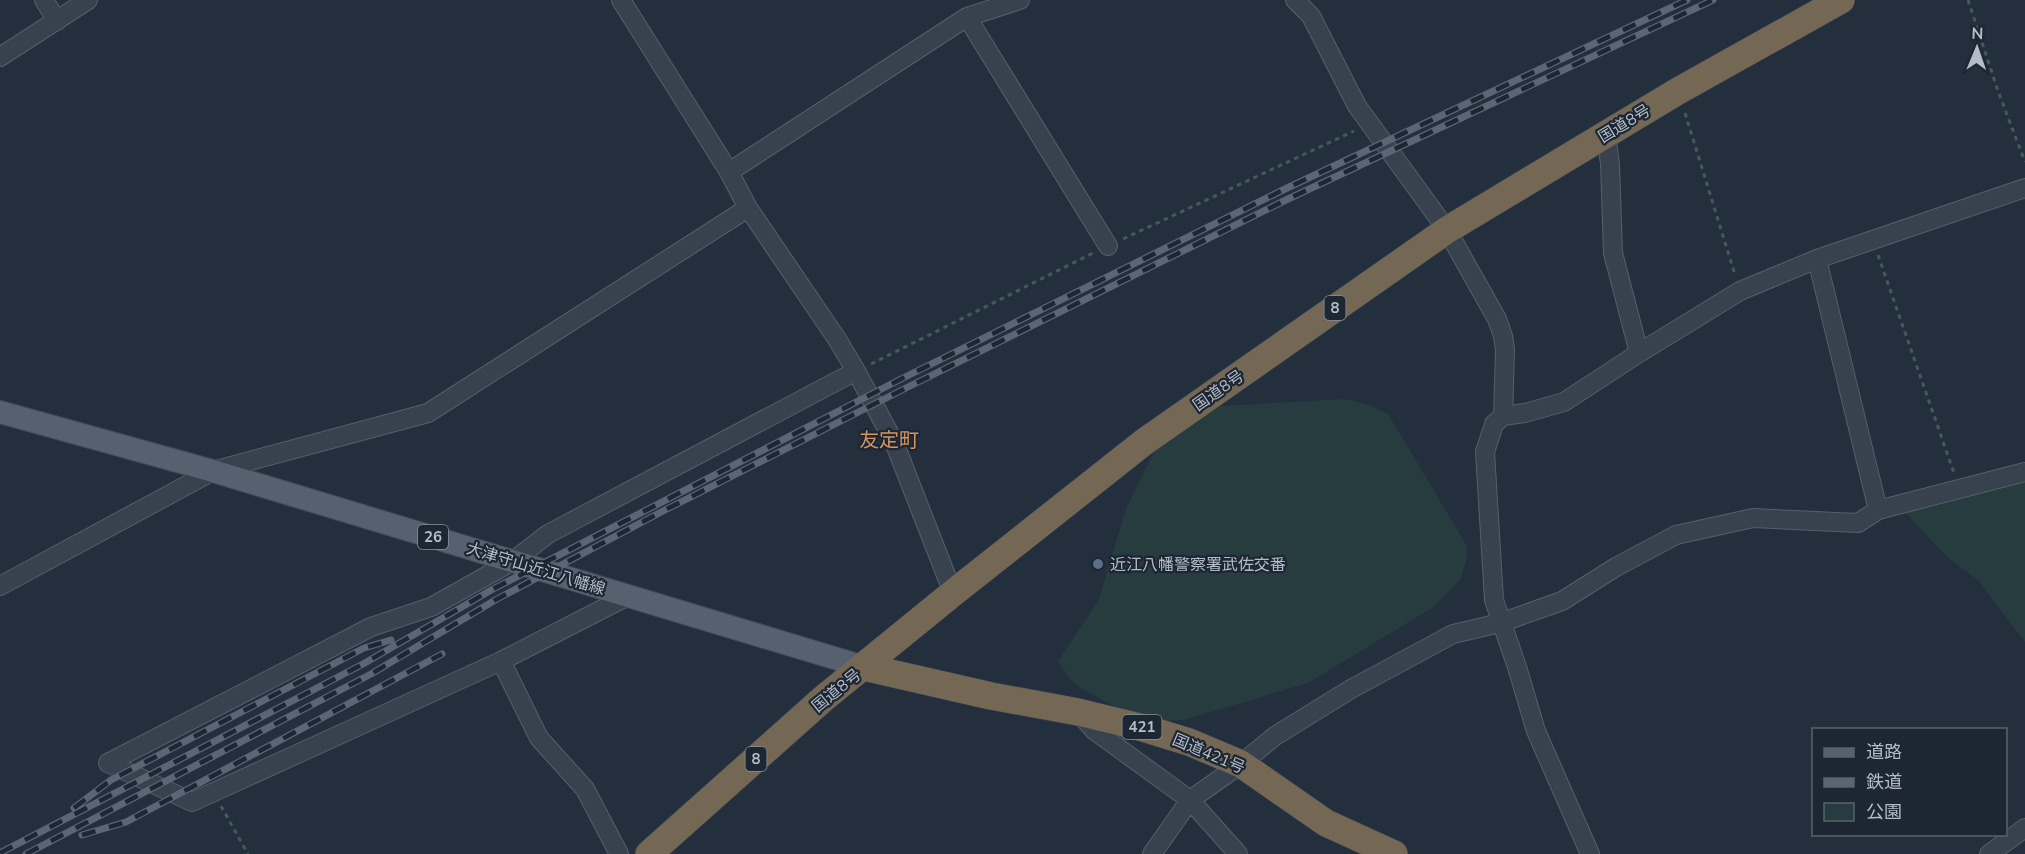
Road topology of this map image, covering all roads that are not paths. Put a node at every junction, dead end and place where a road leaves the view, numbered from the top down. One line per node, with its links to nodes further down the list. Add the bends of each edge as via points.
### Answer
1 (44, 0): 8 (street)
2 (88, 0): 8 (street)
3 (621, 0): 11 (street)
4 (1020, 0): 7 (street)
5 (1841, 0): 10 (highway, 国道8号 / 8)
6 (1303, 2): 14 (street, via 1357,106)
7 (967, 18): 11 (street); 15 (street)
8 (57, 21): 9 (street)
9 (0, 57)
10 (1606, 134): 14 (highway, 国道8号 / 8); 17 (street, via 1613,253)
11 (729, 172): 13 (street)
12 (2025, 188): 16 (street)
13 (748, 208): 18 (street); 21 (street, via 428,413)
14 (1447, 230): 20 (street, via 1503,336); 26 (highway, 国道8号 / 8, via 1144,442)
15 (1108, 246)
16 (1817, 260): 17 (street, via 1740,291); 23 (street)
17 (1639, 352): 20 (street, via 1564,402)
18 (855, 371): 24 (street, via 548,534); 26 (street, via 894,442)
19 (0, 412): 21 (main road, 大津守山近江八幡線 / 26)
20 (1503, 416): 28 (street, via 1494,424 1485,452 1494,600)
21 (213, 471): 24 (main road, 大津守山近江八幡線 / 26); 25 (street)
22 (2025, 472): 23 (street)
23 (1878, 510): 28 (street, via 1858,523 1753,518 1676,535 1562,601)
24 (513, 561): 27 (main road, 大津守山近江八幡線 / 26); 29 (street, via 431,607 371,627 108,763 192,802)
25 (0, 586)
26 (953, 593): 30 (highway, 国道8号 / 8)
27 (628, 596): 29 (street); 30 (main road, 大津守山近江八幡線 / 26)
28 (1500, 623): 32 (street, via 1453,634 1351,689 1275,736); 40 (street, via 1536,731)
29 (501, 661): 35 (street, via 539,738 585,789)
30 (864, 667): 31 (highway, 国道421号 / 421); 36 (highway, 国道8号 / 8)
31 (1078, 712): 32 (highway, 国道421号 / 421, via 1170,736); 33 (street, via 1095,731)
32 (1241, 764): 33 (street); 39 (highway, 国道421号 / 421, via 1326,823)
33 (1190, 800): 37 (street); 38 (street)
34 (2025, 828): 41 (street)
35 (619, 854)
36 (649, 854)
37 (1152, 854)
38 (1238, 854)
39 (1394, 854)
40 (1590, 854)
41 (1989, 854)

